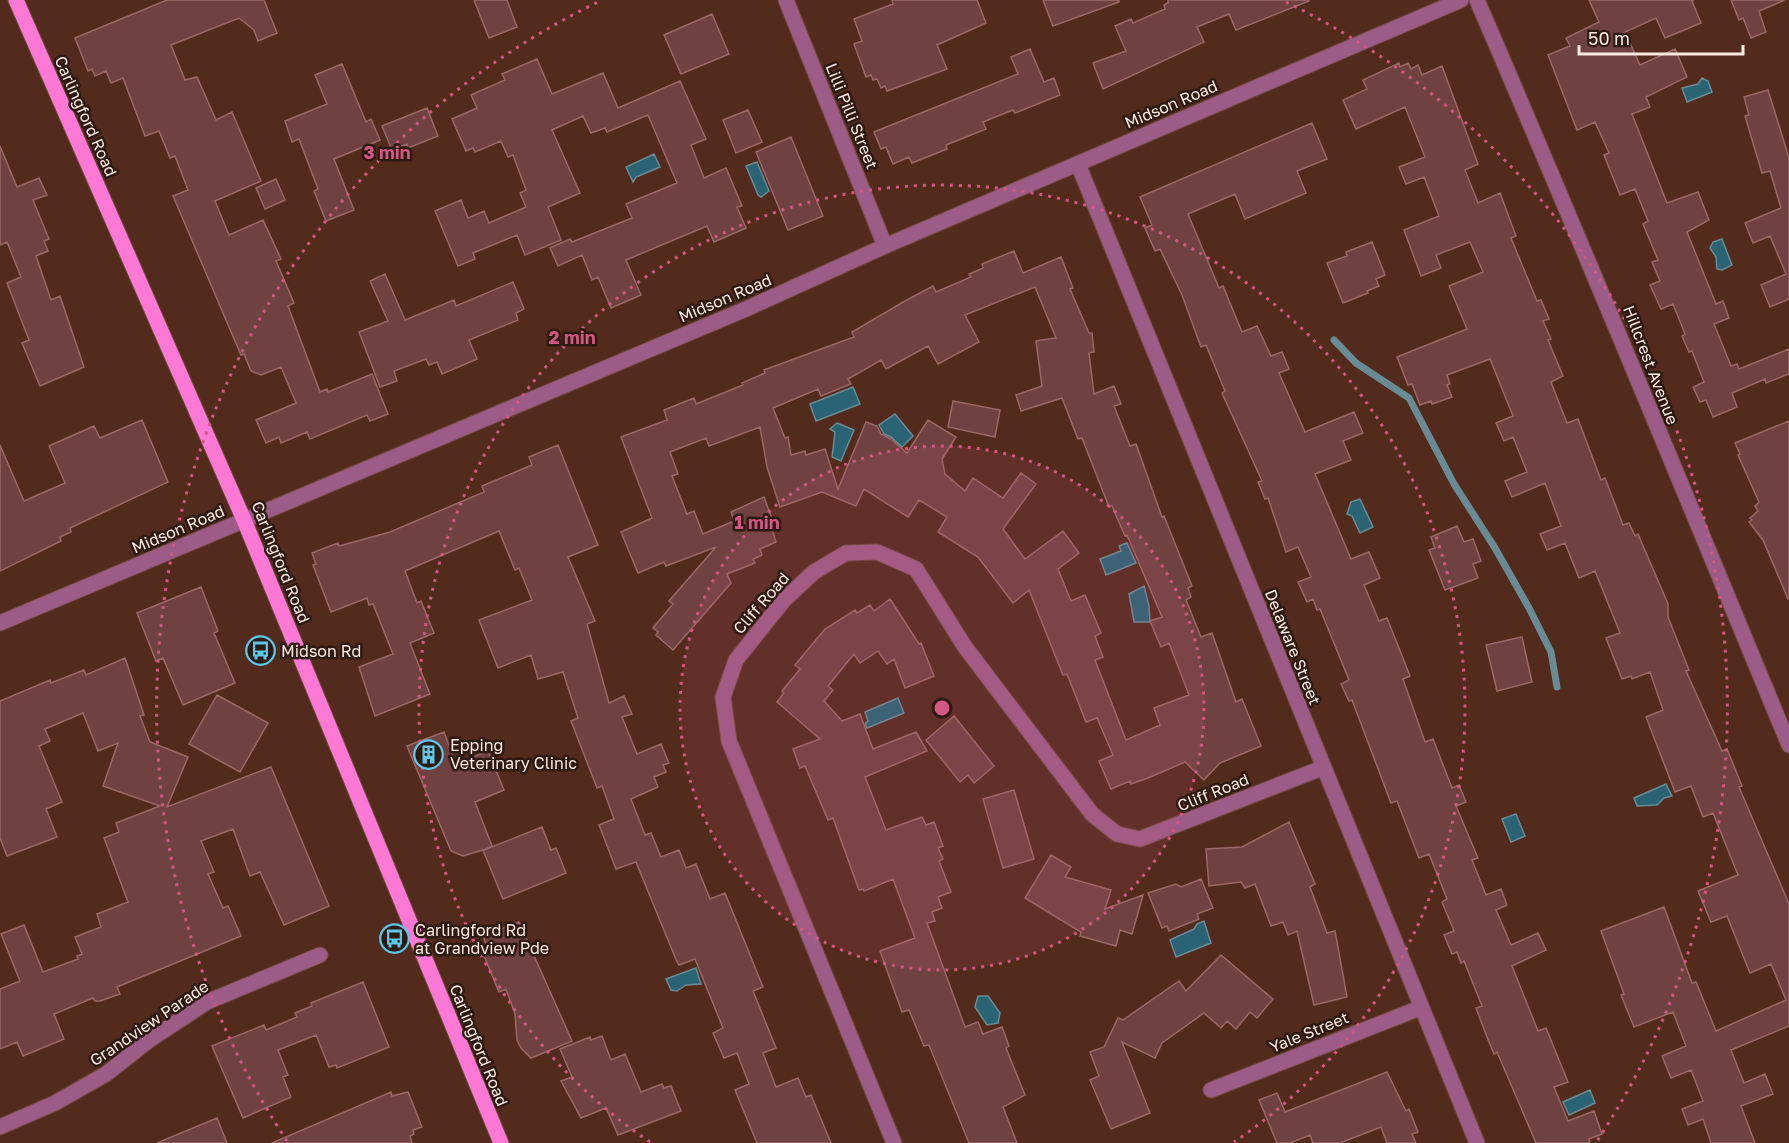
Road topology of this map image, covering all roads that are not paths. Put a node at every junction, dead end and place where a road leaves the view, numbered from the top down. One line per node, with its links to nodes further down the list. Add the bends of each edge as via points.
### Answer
1 (786, 0): 7 (street, Lilli Pilli Street)
2 (1461, 0): 5 (street, Midson Road)
3 (1477, 0): 10 (street, Hillcrest Avenue, via 1620,330 1661,441)
4 (19, 1): 8 (main road, Carlingford Road)
5 (1434, 5): 6 (street, Midson Road)
6 (1078, 164): 7 (street, Midson Road); 11 (street, Delaware Street)
7 (885, 246): 8 (street, Midson Road, via 746,309)
8 (244, 520): 9 (street, Midson Road); 16 (main road, Carlingford Road)
9 (0, 623)
10 (1789, 745)
11 (1322, 768): 13 (street, Delaware Street); 17 (street, Cliff Road, via 1140,839 1117,834 1092,814 965,647 916,569 878,552 846,553 813,572 784,600 736,660 723,697 729,741)
12 (320, 955): 15 (street, Grandview Parade, via 207,1002 106,1074 55,1103)
13 (1419, 1008): 14 (street, Yale Street); 18 (street, Delaware Street)
14 (1211, 1090)
15 (0, 1126)
16 (501, 1143)
17 (894, 1143)
18 (1477, 1143)

